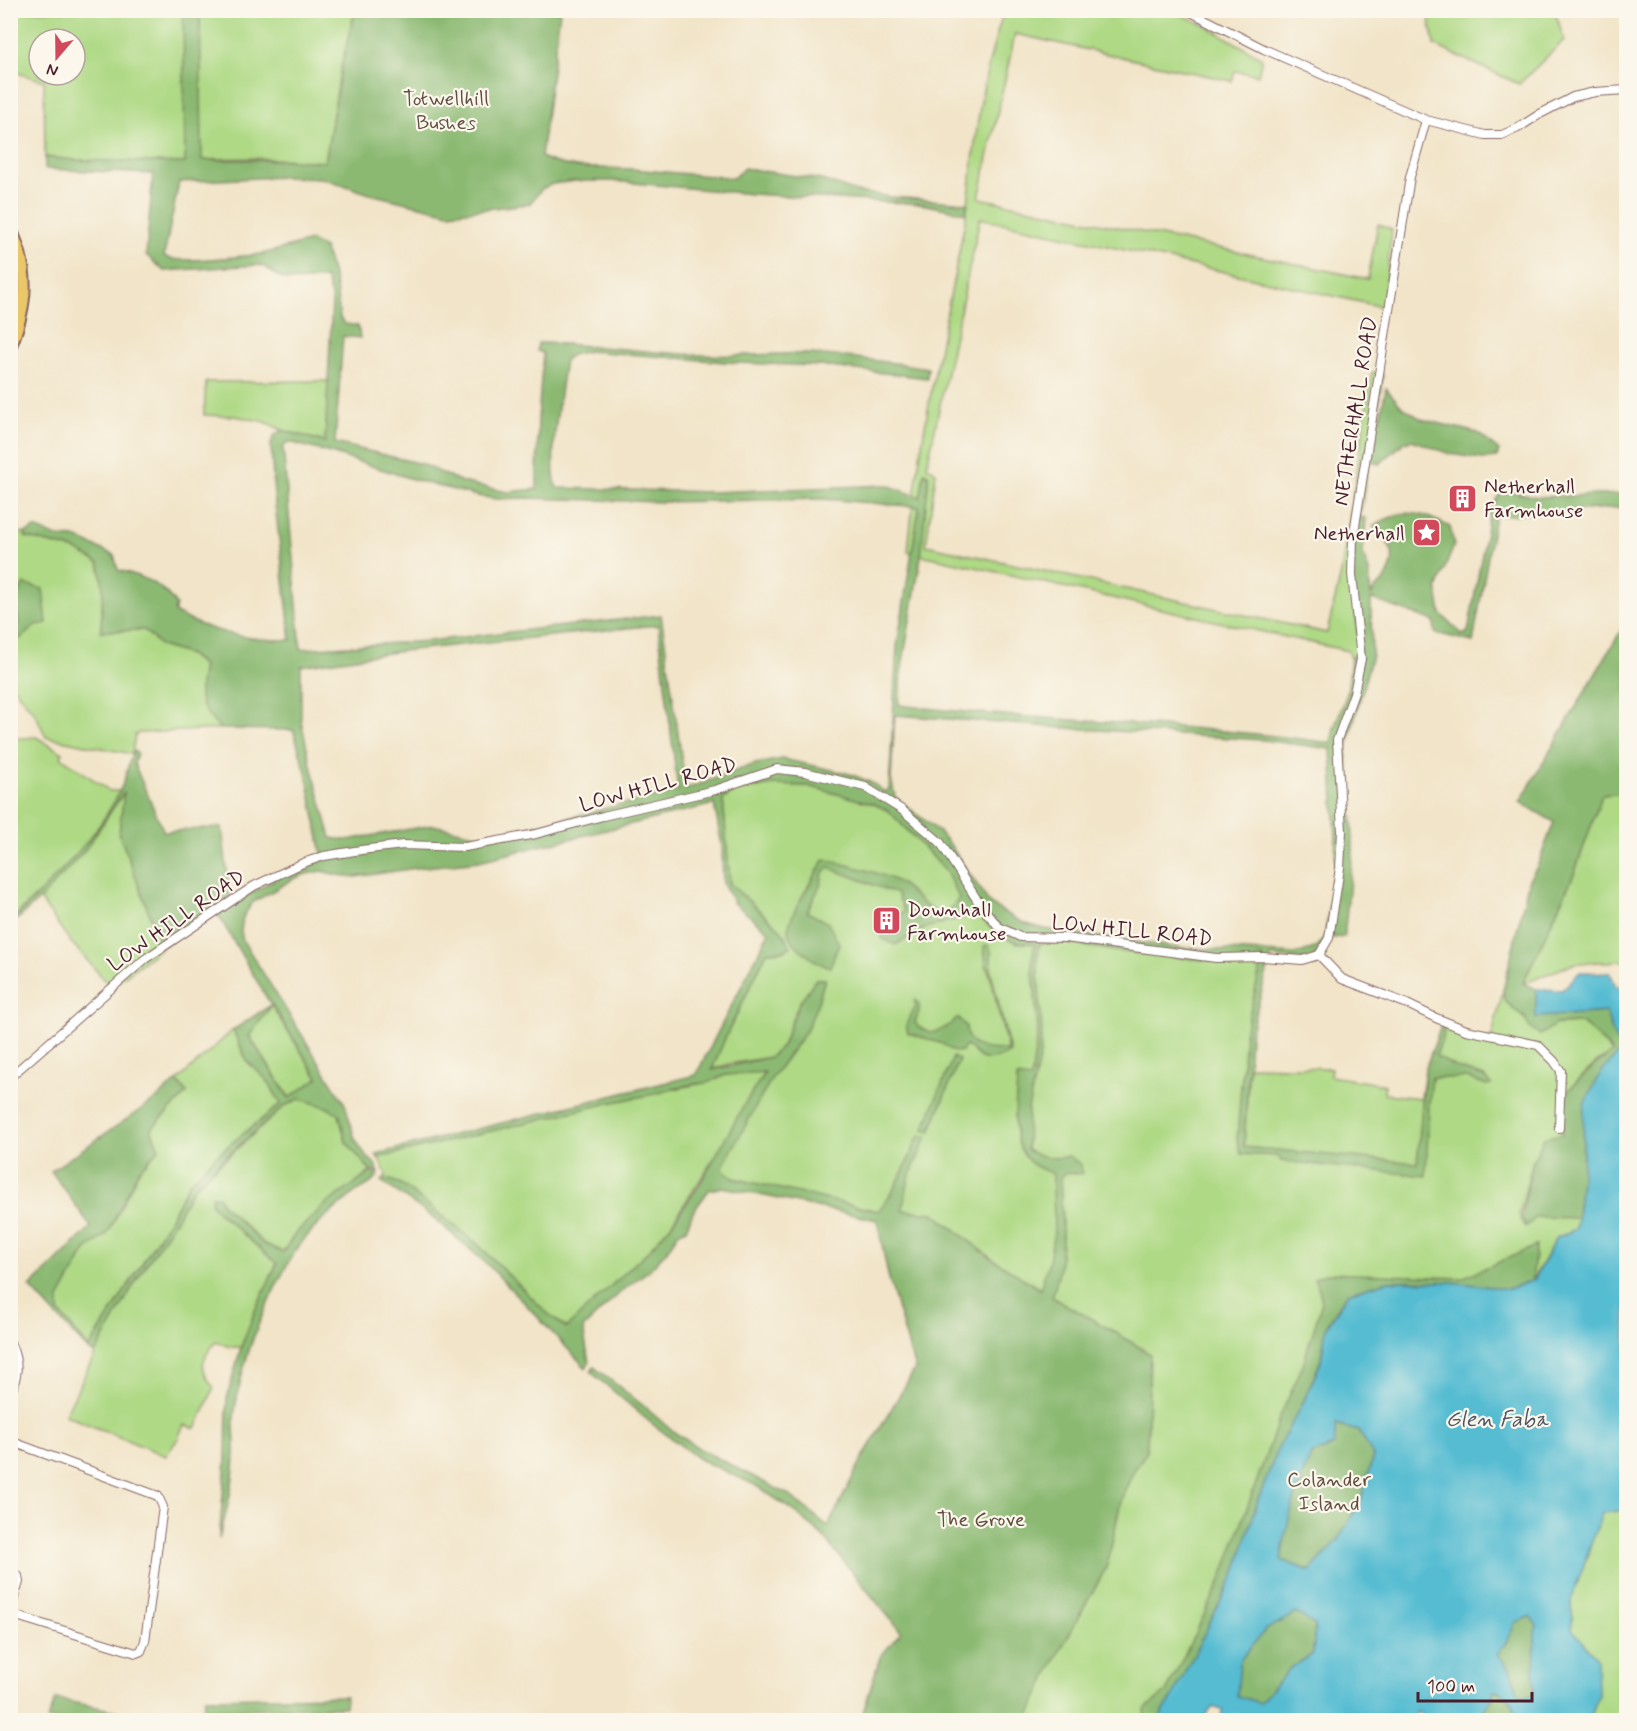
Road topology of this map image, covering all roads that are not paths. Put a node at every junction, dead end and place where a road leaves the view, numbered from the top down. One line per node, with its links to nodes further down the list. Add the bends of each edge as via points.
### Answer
1 (1187, 10): 3 (street, via 1264,49)
2 (1626, 90): 3 (street, via 1573,97 1502,135 1485,135)
3 (1426, 120): 6 (street, NETHERHALL ROAD, via 1410,177 1353,539 1352,574 1361,659 1337,740 1340,868 1329,938)
4 (10, 227): 5 (main road, via 22,260 25,291 22,315)
5 (10, 348)
6 (1319, 955): 7 (street, LOW HILL ROAD, via 1302,960 1216,958 1065,938 1020,937 999,927 940,842 902,810 865,787 777,769 715,790 536,834 465,847 403,845 361,850 303,863 254,886 145,959); 8 (street, via 1342,979 1436,1018 1466,1030 1538,1045 1561,1071)
7 (10, 1077)
8 (1559, 1128)
9 (10, 1342): 10 (street, via 18,1375)
10 (10, 1396)
11 (10, 1441): 13 (street, via 161,1498 163,1507 141,1651 136,1653)
12 (10, 1574): 13 (street, via 18,1576 19,1582)
13 (10, 1613)

